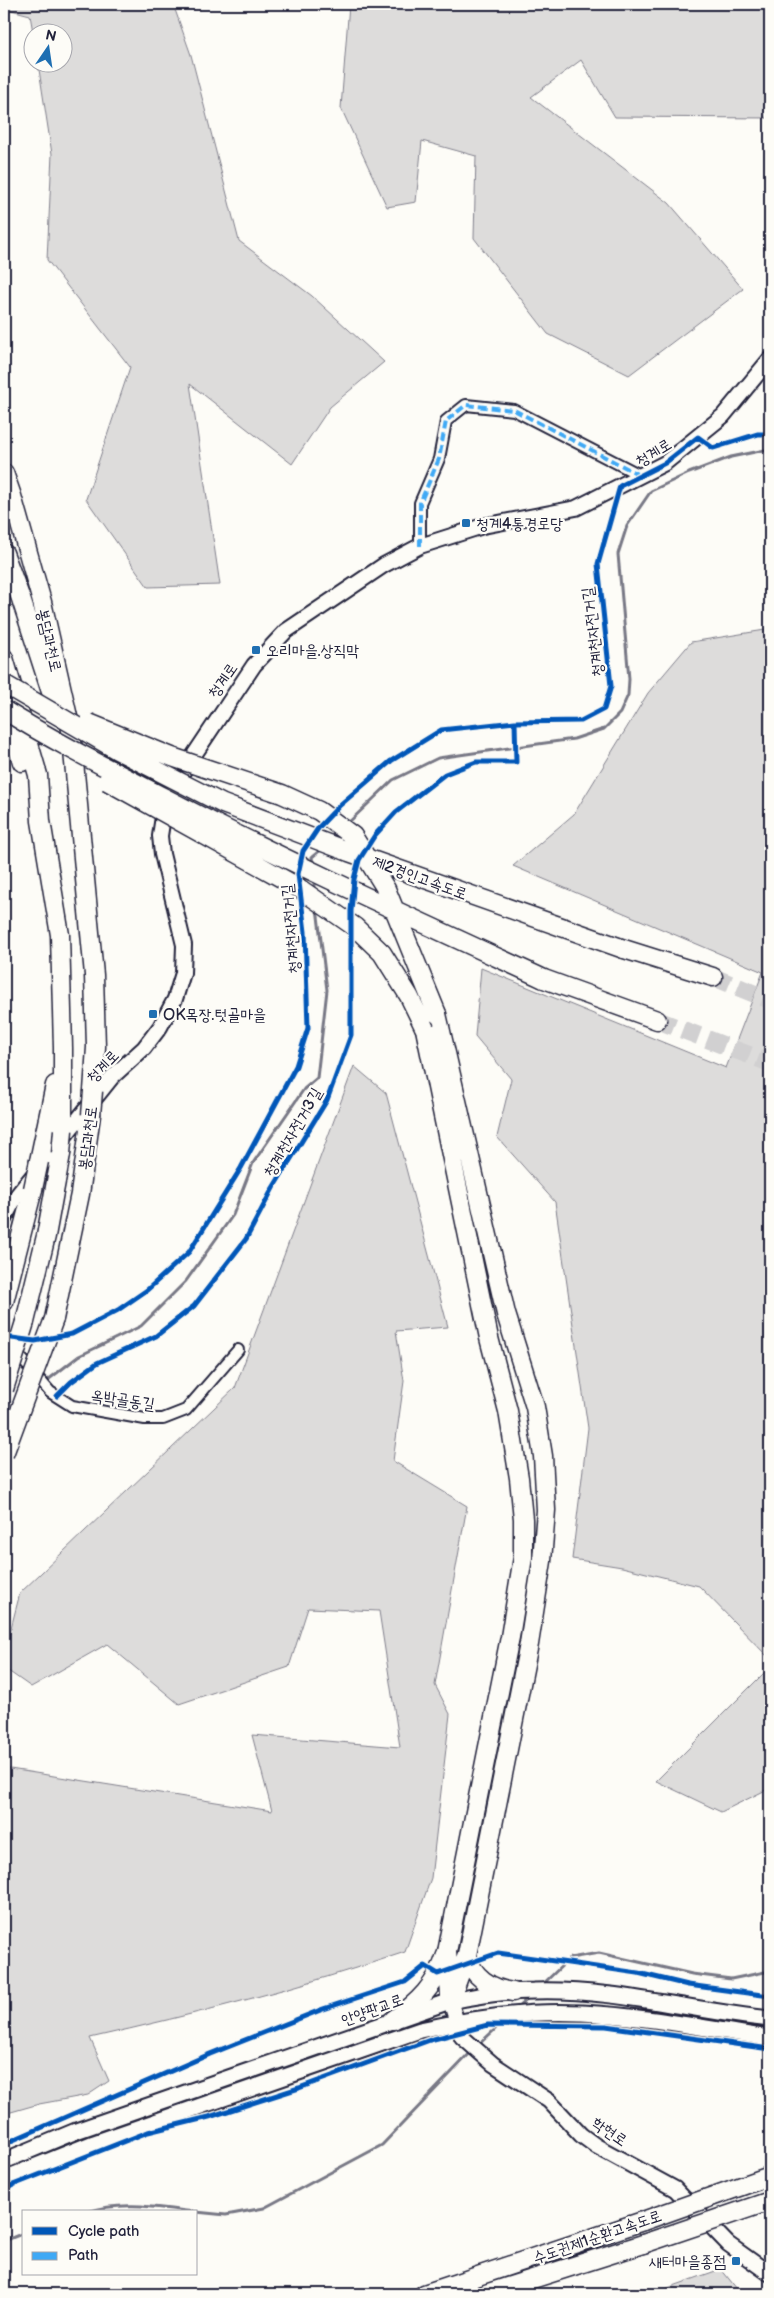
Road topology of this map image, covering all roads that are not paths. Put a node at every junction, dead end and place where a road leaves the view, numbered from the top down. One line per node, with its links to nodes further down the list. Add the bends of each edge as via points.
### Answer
1 (770, 359): 3 (street, 청계로, via 723,416 665,463)
2 (4, 473): 12 (highway, 봉담과천로, via 42,602 69,721)
3 (640, 475): 4 (street, 청계로, via 576,508 483,526); 4 (street, via 514,410 466,404 446,422 439,459 420,503)
4 (420, 546): 17 (street, 청계로, via 384,565 286,631 254,665 166,797 160,836 162,854 184,945 183,973 175,999 144,1048 112,1077 16,1198)
5 (4, 553): 12 (highway, 봉담과천로, via 53,696)
6 (4, 658): 13 (highway, 봉담과천로, via 38,775)
7 (4, 678): 24 (highway, bridge, via 83,720 172,757 282,794 319,811 353,836 386,889 437,1014 506,1314 535,1407 543,1456 546,1510 529,1644)
8 (4, 684): 14 (highway, 제2경인고속도로, bridge, via 117,750 223,804 359,856)
9 (4, 702): 13 (highway, 봉담과천로)
10 (4, 710): 15 (highway, bridge, via 104,767 267,851 544,979)
11 (4, 724): 23 (highway, bridge, via 296,886 355,927 382,953 425,1029 489,1338 508,1411 523,1519 523,1558 510,1637)
12 (78, 811): 22 (highway, 봉담과천로, bridge, via 94,975 96,1047 91,1115 80,1194 54,1319)
13 (41, 821): 16 (highway, 봉담과천로, via 60,935)
14 (713, 977)
15 (657, 1020)
16 (63, 1048): 18 (highway, 봉담과천로, bridge); 21 (highway, 봉담과천로, bridge, via 61,1154 26,1322)
17 (4, 1219)
18 (4, 1302)
19 (4, 1338): 20 (street, 옥박골동길, bridge, via 50,1392 72,1406 145,1419 163,1419 186,1410)
20 (238, 1350)
21 (4, 1389)
22 (4, 1454)
23 (447, 1952): 26 (highway); 28 (highway, via 430,1988)
24 (467, 1955): 25 (highway, via 479,1978 498,1988); 26 (highway)
25 (518, 1992): 26 (main road, 안양판교로); 27 (main road, 안양판교로, via 576,1992)
26 (450, 2001): 28 (main road, 안양판교로); 29 (street, 학현로)
27 (770, 2019)
28 (392, 2020): 31 (main road, 안양판교로, via 76,2131)
29 (456, 2022): 30 (main road, via 505,2015 583,2013); 33 (main road, via 420,2030 94,2143); 35 (street, 학현로, via 462,2037 492,2064 549,2101 596,2146 675,2189 728,2244)
30 (770, 2038)
31 (4, 2161)
32 (770, 2176): 36 (highway, 수도권제1순환고속도로, bridge)
33 (4, 2178)
34 (770, 2201): 37 (highway, 수도권제1순환고속도로, bridge)
35 (770, 2274)
36 (424, 2294)
37 (485, 2294)

